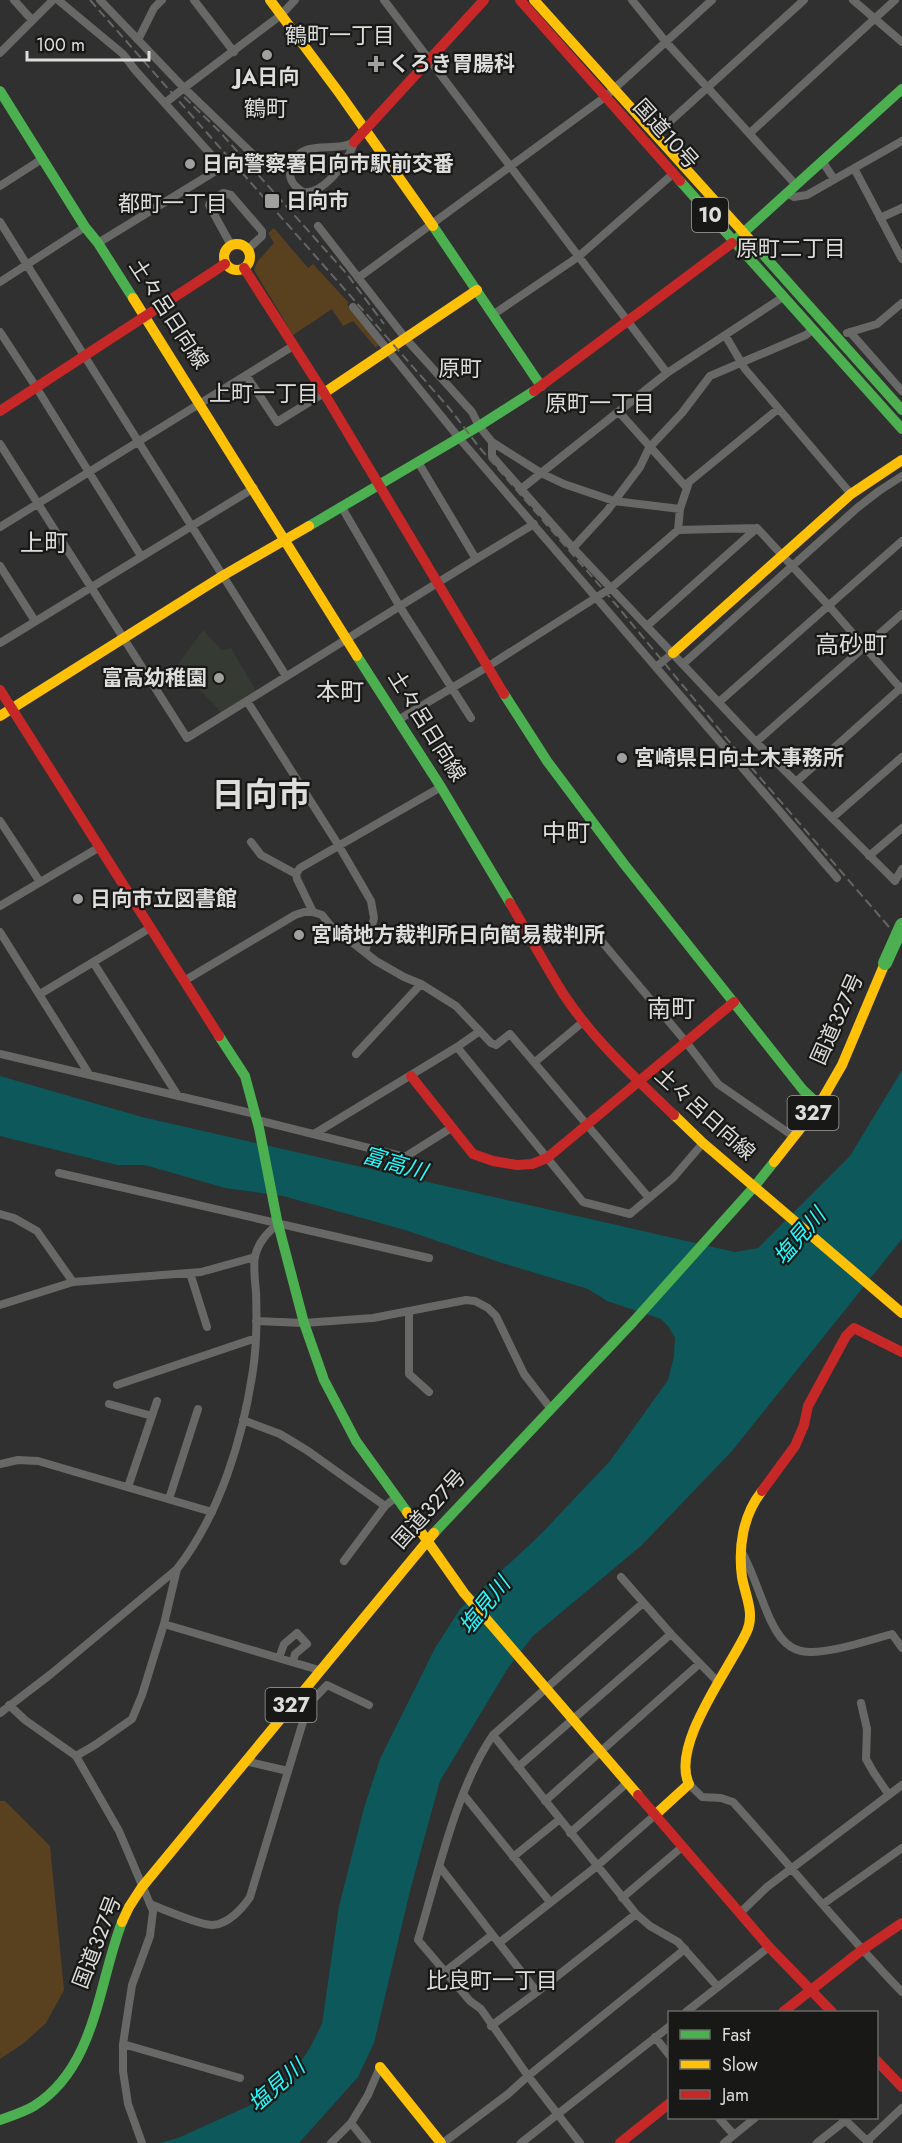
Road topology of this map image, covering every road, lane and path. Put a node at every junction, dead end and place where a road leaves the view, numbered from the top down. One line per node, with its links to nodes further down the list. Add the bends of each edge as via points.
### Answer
1 (14, 0): 20 (street)
2 (53, 0): 20 (street)
3 (58, 0): 32 (street, via 123,54)
4 (100, 0): 21 (street)
5 (162, 0): 21 (street)
6 (194, 0): 24 (street)
7 (270, 0): 18 (main road)
8 (295, 0): 18 (street)
9 (384, 0): 26 (street)
10 (484, 0): 26 (main road)
11 (520, 0): 31 (main road, 国道10号 / 10)
12 (534, 0): 31 (main road, 国道10号 / 10)
13 (632, 0): 22 (street)
14 (712, 0): 22 (street)
15 (804, 0): 27 (street)
16 (853, 0): 19 (street)
17 (895, 0): 19 (street)
18 (281, 15): 24 (street); 33 (main road)
19 (875, 19): 23 (street); 34 (street)
20 (32, 20): 25 (street)
21 (138, 40): 28 (street)
22 (666, 42): 27 (street); 31 (street)
23 (902, 42)
24 (234, 52): 28 (street)
25 (0, 53)
26 (430, 59): 33 (main road); 41 (street)
27 (709, 87): 34 (street); 35 (street)
28 (184, 88): 32 (street); 40 (street)
29 (902, 89): 39 (main road)
30 (0, 90): 38 (main road, 土々呂日向線)
31 (609, 93): 35 (main road, 国道10号 / 10); 41 (street); 43 (main road, 国道10号 / 10)
32 (165, 104): 54 (street, via 218,166)
33 (367, 130): 37 (main road); 50 (main road)
34 (750, 133): 46 (street)
35 (655, 135): 53 (main road, 国道10号 / 10)
36 (902, 141): 42 (street)
37 (354, 142): 37 (street, via 347,159 316,191 303,192 291,181 293,161 304,150 339,148)
38 (42, 159): 45 (street); 52 (main road, 土々呂日向線)
39 (822, 161): 44 (street); 46 (main road)
40 (263, 164)
41 (510, 166): 50 (street); 57 (street)
42 (854, 168): 44 (street); 48 (street)
43 (674, 173): 53 (main road, 国道10号 / 10); 57 (street)
44 (834, 179): 46 (street, via 807,195 794,197)
45 (0, 186)
46 (792, 189): 53 (main road)
47 (902, 208): 48 (street)
48 (880, 218): 58 (street)
49 (0, 222): 60 (street)
50 (431, 225): 62 (street); 64 (main road)
51 (318, 226): 62 (street)
52 (86, 227): 54 (main road, 土々呂日向線); 60 (street)
53 (739, 238): 65 (main road, 国道10号 / 10); 70 (main road); 74 (main road, 国道10号 / 10)
54 (98, 243): 69 (main road, 土々呂日向線)
55 (231, 244): 56 (main road); 56 (street, via 210,208 211,201 223,193 231,195 262,231 262,236); 59 (main road, via 224,253)
56 (248, 249): 61 (main road, via 249,262)
57 (578, 257): 68 (street); 70 (street)
58 (902, 259)
59 (225, 264): 61 (main road, via 231,269); 69 (main road)
60 (27, 265): 63 (street); 78 (street)
61 (244, 268): 76 (main road)
62 (358, 278): 75 (street)
63 (0, 282)
64 (477, 290): 68 (main road); 75 (main road)
65 (783, 297): 71 (main road, 国道10号 / 10); 73 (street)
66 (902, 303): 74 (street, via 877,324)
67 (353, 307): 77 (street)
68 (494, 314): 82 (main road)
69 (145, 316): 78 (main road); 86 (main road, 土々呂日向線)
70 (629, 321): 80 (street); 82 (main road)
71 (812, 330): 79 (street); 92 (main road, 国道10号 / 10)
72 (0, 332): 83 (street)
73 (725, 335): 79 (street); 80 (street)
74 (844, 336): 84 (street); 88 (main road, 国道10号 / 10)
75 (406, 339): 77 (main road); 91 (street, via 472,412)
76 (293, 346): 81 (street); 85 (main road)
77 (388, 351): 85 (main road); 93 (street)
78 (85, 356): 83 (main road); 94 (street)
79 (741, 363): 87 (street); 97 (street, via 710,376)
80 (667, 373): 90 (street)
81 (246, 375): 85 (street, via 277,422); 86 (street)
82 (541, 386): 91 (main road)
83 (36, 387): 89 (main road); 100 (street)
84 (901, 387)
85 (324, 393): 103 (main road)
86 (201, 403): 94 (street); 105 (main road, 土々呂日向線)
87 (778, 409): 104 (street); 107 (street)
88 (902, 410)
89 (0, 411)
90 (619, 412): 97 (street); 101 (street)
91 (479, 426): 93 (main road); 95 (street)
92 (902, 429)
93 (459, 438): 99 (main road); 112 (street)
94 (139, 442): 100 (street); 113 (street)
95 (492, 442): 101 (street); 106 (street, via 492,456)
96 (0, 444): 109 (street)
97 (649, 448): 104 (street); 108 (street)
98 (902, 460): 107 (main road)
99 (418, 462): 103 (main road); 121 (street)
100 (89, 472): 109 (street); 120 (street)
101 (541, 472): 106 (street); 108 (street)
102 (902, 476): 122 (street)
103 (377, 485): 110 (main road); 125 (main road)
104 (686, 487): 111 (street)
105 (254, 488): 113 (street); 117 (main road, 土々呂日向線)
106 (521, 489): 119 (street)
107 (851, 494): 122 (main road)
108 (614, 501): 111 (street); 119 (street)
109 (38, 504): 114 (street); 126 (street)
110 (341, 506): 117 (main road); 130 (street)
111 (680, 509): 116 (street)
112 (534, 524): 121 (street); 128 (street)
113 (192, 526): 120 (street); 124 (street)
114 (0, 527)
115 (757, 528): 116 (street); 122 (street); 133 (street)
116 (678, 530): 127 (street)
117 (285, 538): 124 (main road); 135 (main road, 土々呂日向線)
118 (902, 542): 129 (street)
119 (573, 548): 127 (street)
120 (141, 556): 126 (street)
121 (476, 559): 125 (street)
122 (788, 561): 129 (street); 138 (main road); 139 (street)
123 (0, 566): 132 (street)
124 (224, 575): 134 (main road); 142 (street)
125 (437, 585): 130 (street); 140 (main road)
126 (91, 587): 132 (street); 134 (street)
127 (611, 588): 128 (street); 133 (street)
128 (596, 597): 140 (street); 141 (street)
129 (829, 606): 137 (street); 147 (street)
130 (400, 607): 135 (street); 143 (street)
131 (902, 614): 137 (street)
132 (35, 621): 136 (street)
133 (647, 626): 138 (street)
134 (124, 639): 146 (street, via 188,738); 148 (main road)
135 (346, 639): 142 (street); 150 (main road, 土々呂日向線)
136 (0, 643)
137 (865, 647): 144 (street); 151 (street)
138 (673, 653): 139 (street); 141 (street)
139 (683, 664): 147 (street)
140 (487, 667): 143 (street); 178 (main road, via 547,761)
141 (656, 667): 165 (street)
142 (286, 676): 146 (street)
143 (453, 688): 149 (street); 150 (street)
144 (902, 689): 153 (street)
145 (0, 690): 148 (main road)
146 (247, 701): 160 (street)
147 (719, 702): 151 (street)
148 (6, 712): 161 (main road)
149 (471, 718)
150 (398, 720): 154 (main road, 土々呂日向線)
151 (756, 742): 153 (street)
152 (902, 757): 155 (street)
153 (797, 781): 155 (street)
154 (441, 787): 160 (street); 179 (main road, 土々呂日向線, via 550,972)
155 (832, 818): 162 (street)
156 (0, 820): 158 (street)
157 (902, 828): 162 (street)
158 (3, 830): 166 (street)
159 (251, 842): 164 (street, via 261,855)
160 (339, 846): 164 (street); 173 (street, via 374,910)
161 (98, 848): 166 (street); 170 (main road)
162 (869, 856): 163 (street, via 894,881)
163 (902, 869)
164 (296, 874): 168 (street)
165 (837, 878)
166 (40, 882): 167 (street)
167 (0, 906)
168 (313, 912): 173 (street, via 322,915); 175 (street, via 295,915)
169 (902, 925): 190 (main road, 国道327号 / 327, bridge, via 842,1065)
170 (150, 928): 174 (street); 175 (main road)
171 (0, 932): 177 (street)
172 (603, 943): 181 (street)
173 (365, 952): 176 (street, via 381,965)
174 (93, 962): 177 (street); 189 (street)
175 (184, 981): 191 (main road, via 245,1076)
176 (421, 984): 180 (street, via 456,1006); 184 (street)
177 (40, 994): 186 (street)
178 (734, 1002): 181 (main road); 190 (main road)
179 (584, 1021): 185 (street); 188 (main road, 土々呂日向線)
180 (480, 1031): 182 (street); 185 (street, via 496,1045 510,1034)
181 (686, 1042): 188 (main road); 195 (street, via 718,1084)
182 (457, 1047): 187 (street); 197 (street)
183 (0, 1054): 186 (street)
184 (356, 1054)
185 (535, 1062): 192 (street)
186 (89, 1074): 189 (street)
187 (411, 1076): 193 (main road); 194 (street)
188 (638, 1081): 192 (main road); 196 (main road, 土々呂日向線)
189 (178, 1096): 191 (street)
190 (819, 1105): 195 (main road, 国道327号 / 327)
191 (257, 1120): 194 (street); 202 (main road)
192 (587, 1123): 197 (main road); 200 (street)
193 (452, 1128): 194 (street, via 405,1157); 197 (main road, via 473,1154 483,1159 522,1166)
194 (314, 1134)
195 (793, 1136): 199 (main road, 国道327号 / 327)
196 (703, 1143): 199 (main road, 土々呂日向線); 200 (street, via 673,1178)
197 (547, 1158): 200 (street, via 583,1202 630,1214)
198 (59, 1173): 202 (street, via 229,1214)
199 (758, 1191): 209 (main road, 土々呂日向線); 220 (main road, 国道327号 / 327)
200 (649, 1198)
201 (0, 1214): 206 (street, via 38,1231)
202 (278, 1221): 203 (street, via 266,1234); 204 (street); 211 (main road)
203 (255, 1257): 205 (street); 210 (street)
204 (429, 1258)
205 (190, 1273): 206 (street); 212 (street)
206 (73, 1282): 207 (street)
207 (0, 1305)
208 (409, 1311): 211 (street); 216 (street, via 409,1374); 220 (street, via 466,1299 488,1308 496,1316 524,1374)
209 (902, 1313)
210 (256, 1321): 211 (street); 213 (street)
211 (304, 1323): 226 (main road, via 324,1380)
212 (207, 1327)
213 (256, 1338): 215 (street); 222 (street)
214 (902, 1352): 229 (main road, via 854,1328 846,1336 808,1406 795,1446 751,1505 742,1533)
215 (117, 1385)
216 (429, 1392)
217 (157, 1401): 221 (street)
218 (109, 1404): 221 (street)
219 (198, 1409): 225 (street)
220 (551, 1409): 228 (main road, 国道327号 / 327)
221 (152, 1416): 224 (street)
222 (243, 1420): 226 (street, via 280,1434); 227 (street)
223 (0, 1464): 224 (street, via 38,1461)
224 (128, 1487): 225 (street)
225 (168, 1499): 227 (street)
226 (390, 1502): 228 (main road); 230 (street)
227 (212, 1512): 231 (street)
228 (426, 1541): 240 (main road, 国道327号 / 327); 242 (main road, via 464,1593)
229 (742, 1553): 236 (street, via 769,1618 790,1646 801,1651 826,1651 892,1634); 241 (main road, via 742,1576 750,1609 748,1629)
230 (344, 1561)
231 (177, 1569): 234 (street); 244 (street)
232 (621, 1577): 233 (street)
233 (643, 1603): 235 (street); 242 (street)
234 (164, 1624): 237 (street); 250 (street, via 132,1719)
235 (671, 1634): 239 (street); 247 (street)
236 (902, 1648)
237 (279, 1658): 238 (street); 238 (street, via 284,1644 297,1633 307,1644 295,1654)
238 (293, 1662): 240 (street)
239 (699, 1664): 241 (street); 249 (street)
240 (319, 1670): 251 (main road, 国道327号 / 327)
241 (718, 1682): 255 (main road, via 685,1759 684,1774)
242 (546, 1688): 247 (main road); 248 (street)
243 (861, 1703): 258 (street, via 867,1729 866,1759)
244 (9, 1705): 246 (street); 250 (street)
245 (369, 1705): 253 (street, via 327,1685 308,1705)
246 (0, 1713)
247 (573, 1719): 249 (main road); 252 (street)
248 (493, 1735): 252 (street); 257 (street)
249 (600, 1752): 254 (main road); 259 (street)
250 (76, 1756): 269 (street, via 119,1831)
251 (245, 1761): 253 (street); 269 (main road, 国道327号 / 327)
252 (518, 1767): 259 (street)
253 (288, 1771): 272 (street, via 250,1897 244,1905 221,1923 210,1926)
254 (627, 1783): 260 (main road); 262 (street)
255 (689, 1784): 260 (main road); 268 (street, via 702,1797 733,1803)
256 (902, 1785): 258 (street)
257 (463, 1794): 265 (street); 267 (street)
258 (889, 1795): 268 (street)
259 (545, 1801): 261 (street)
260 (655, 1815): 263 (main road); 266 (street)
261 (560, 1819): 262 (street); 265 (street)
262 (570, 1833): 266 (street)
263 (682, 1847): 270 (street); 274 (main road)
264 (902, 1848): 273 (street)
265 (513, 1857): 271 (street)
266 (597, 1866): 270 (street); 271 (street)
267 (440, 1867): 277 (street); 282 (street, via 418,1940)
268 (791, 1868): 273 (street); 274 (street)
269 (142, 1887): 272 (street); 306 (main road, 国道327号 / 327, via 121,1927 75,2067 61,2086 39,2104 18,2116)
270 (622, 1898): 275 (street)
271 (550, 1902): 278 (street)
272 (150, 1904): 293 (street, via 150,1936 132,1985)
273 (823, 1904): 281 (street)
274 (740, 1913): 279 (main road)
275 (636, 1914): 280 (street); 285 (street)
276 (902, 1923): 281 (main road)
277 (492, 1935): 278 (street); 282 (street)
278 (499, 1943): 285 (street)
279 (769, 1947): 283 (street); 284 (main road)
280 (685, 1949): 283 (street); 297 (street)
281 (862, 1950): 284 (main road); 286 (street)
282 (446, 1971): 290 (street, via 481,2009)
283 (718, 1987): 287 (street)
284 (810, 1990): 288 (main road); 289 (main road)
285 (537, 1992): 290 (street)
286 (902, 1992)
287 (688, 2011)
288 (785, 2011)
289 (829, 2011)
290 (491, 2026): 297 (street)
291 (668, 2027): 292 (street)
292 (655, 2037): 294 (street); 302 (street)
293 (123, 2044): 298 (street); 310 (street, via 128,2104)
294 (668, 2055)
295 (878, 2062): 299 (main road)
296 (380, 2067): 307 (street); 313 (main road)
297 (528, 2076): 302 (street); 313 (street)
298 (240, 2078)
299 (902, 2087)
300 (668, 2104): 316 (main road)
301 (902, 2108): 309 (street)
302 (558, 2114): 314 (street); 315 (street)
303 (720, 2119): 308 (street)
304 (754, 2119): 308 (street)
305 (844, 2119): 309 (street); 318 (street)
306 (0, 2120)
307 (351, 2123): 311 (street); 312 (street)
308 (734, 2135): 317 (street)
309 (868, 2142)
310 (142, 2143)
311 (331, 2143)
312 (367, 2143)
313 (442, 2143)
314 (521, 2143)
315 (580, 2143)
316 (620, 2143)
317 (724, 2143)
318 (817, 2143)

